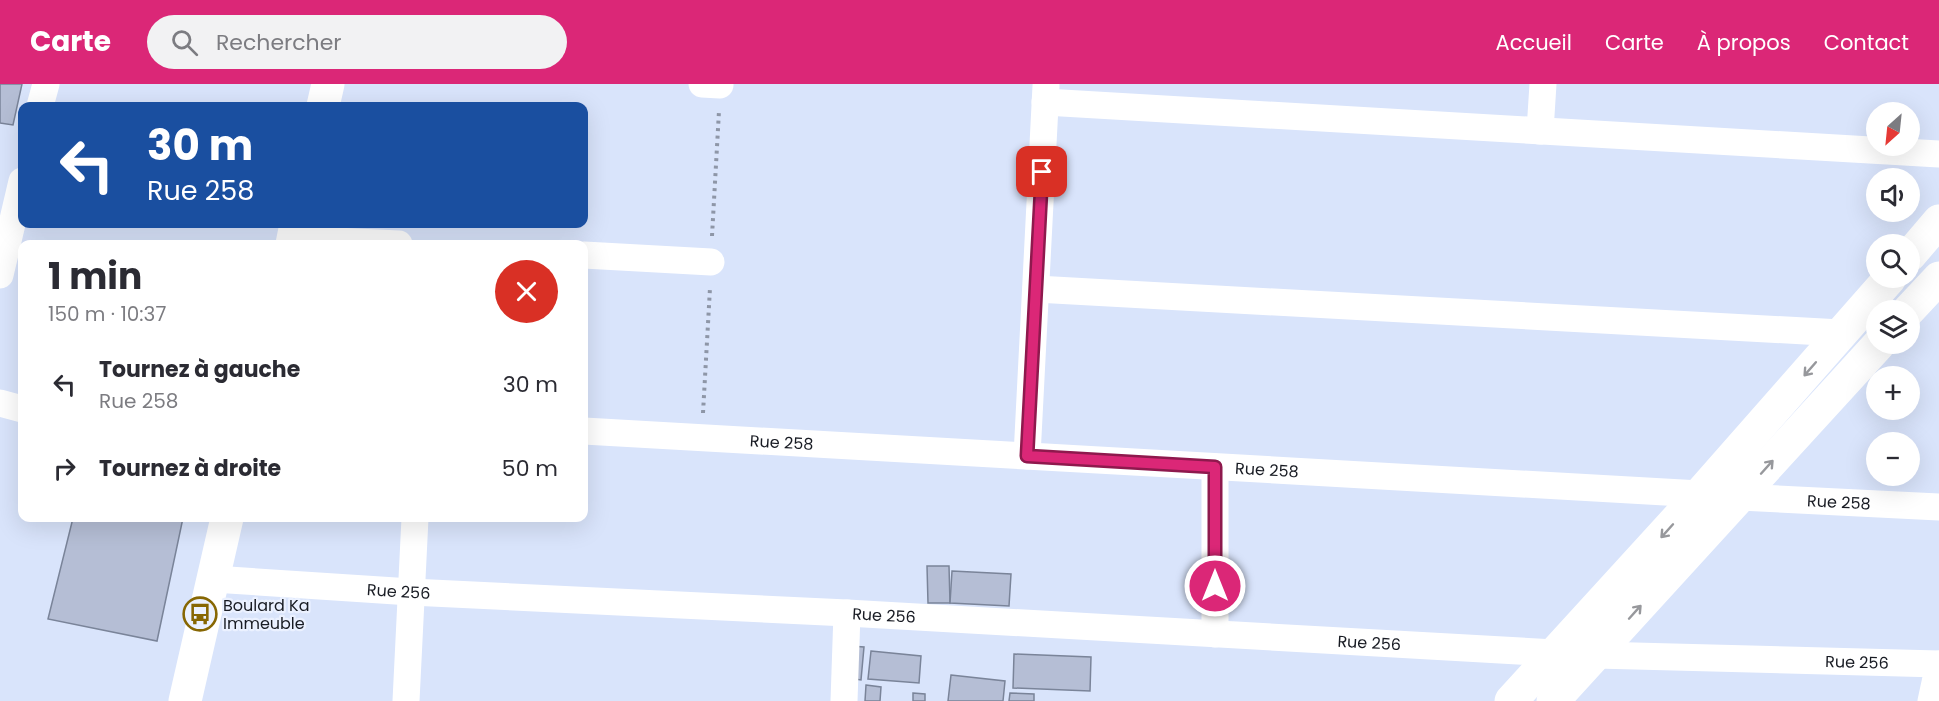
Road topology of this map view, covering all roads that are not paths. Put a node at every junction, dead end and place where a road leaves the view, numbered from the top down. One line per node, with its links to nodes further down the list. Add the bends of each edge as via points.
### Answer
1 (46, 84): 5 (street)
2 (328, 84): 6 (street)
3 (1543, 84): 7 (street)
4 (1046, 93): 7 (street); 19 (street)
5 (41, 102)
6 (324, 102)
7 (1540, 131): 8 (street)
8 (1939, 154)
9 (18, 198): 16 (street)
10 (1939, 221): 13 (street)
11 (294, 236): 12 (street)
12 (346, 240)
13 (1920, 243)
14 (588, 255): 15 (street)
15 (711, 262)
16 (0, 275)
17 (1939, 278): 20 (street)
18 (1881, 288): 21 (street)
19 (1036, 289): 21 (street); 26 (street)
20 (1918, 300)
21 (1841, 333): 28 (street, one-way to 28)
22 (1870, 354): 29 (street, one-way to 22)
23 (0, 403): 24 (street)
24 (18, 408)
25 (588, 431): 26 (street, Rue 258)
26 (1027, 456): 27 (street, Rue 258)
27 (1215, 467): 28 (street, Rue 258); 36 (street)
28 (1700, 494): 37 (street, one-way to 37)
29 (1740, 497): 30 (street, Rue 258); 38 (street, one-way to 29)
30 (1939, 507)
31 (226, 522): 33 (street)
32 (415, 522): 34 (street)
33 (213, 579): 34 (street, Rue 256); 40 (street)
34 (411, 592): 35 (street, Rue 256); 41 (street)
35 (847, 613): 36 (street, Rue 256); 42 (street)
36 (1215, 634): 37 (street, Rue 256)
37 (1555, 653): 43 (street)
38 (1596, 655): 39 (street, Rue 256); 44 (street)
39 (1939, 664): 45 (street)
40 (185, 701)
41 (406, 701)
42 (844, 701)
43 (1511, 701)
44 (1553, 701)
45 (1931, 701)

